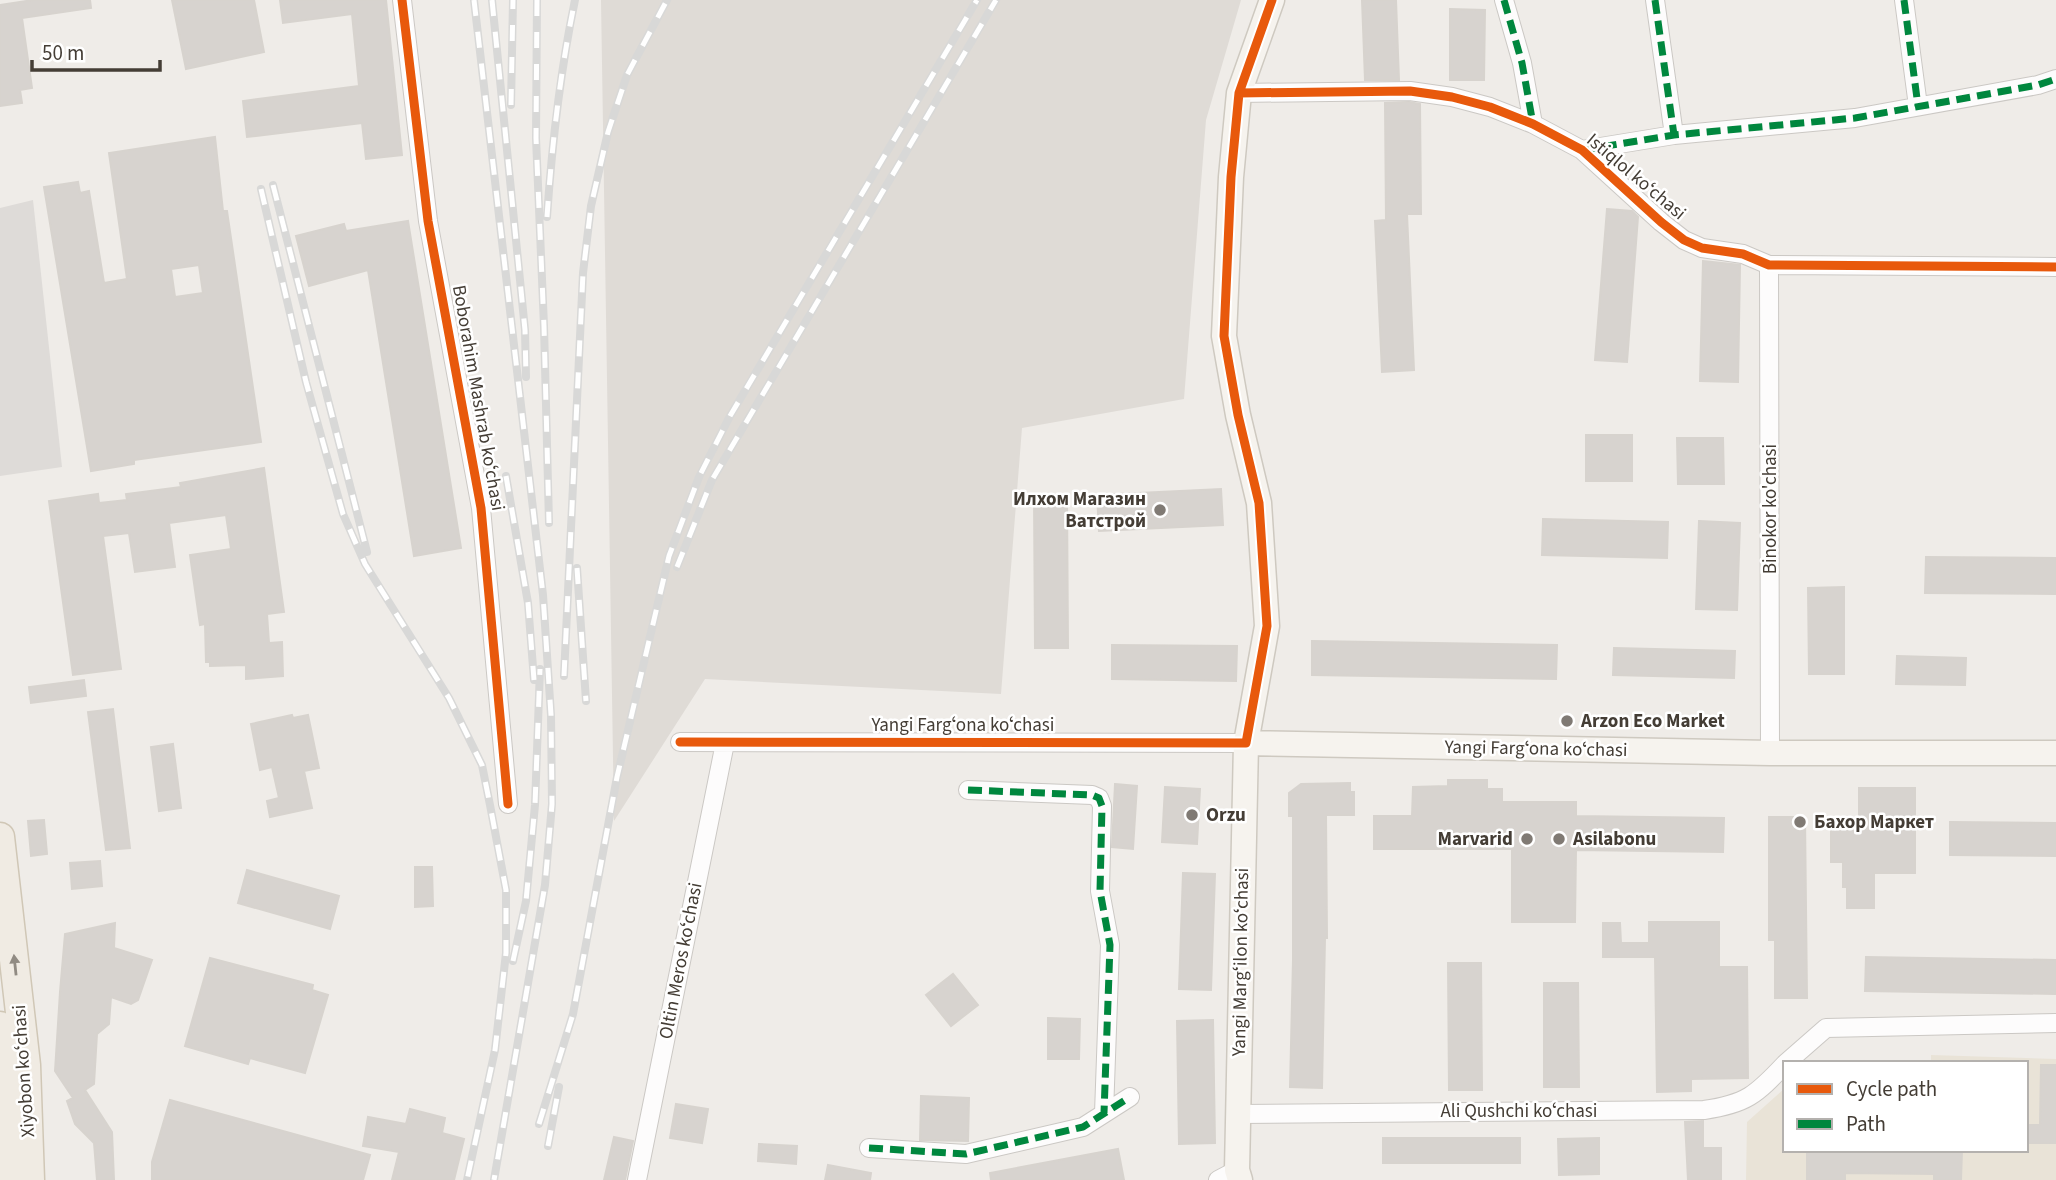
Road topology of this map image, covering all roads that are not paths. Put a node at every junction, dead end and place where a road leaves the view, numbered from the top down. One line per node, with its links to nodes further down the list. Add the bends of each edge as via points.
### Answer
1 (402, 0): 20 (street, Boborahim Mashrab koʻchasi, via 428,221 481,508)
2 (1272, 0): 7 (main road, Yangi Margʻilon koʻchasi)
3 (1504, 0): 9 (street, via 1522,62)
4 (1655, 0): 10 (street)
5 (1904, 0): 8 (street)
6 (2056, 79): 8 (street)
7 (1239, 93): 9 (street, Istiqlol koʻchasi, via 1410,91 1490,107); 16 (main road, Yangi Margʻilon koʻchasi, via 1224,336 1259,503 1267,626)
8 (1918, 106): 10 (street, via 1855,118)
9 (1532, 124): 11 (street, Istiqlol koʻchasi)
10 (1674, 135): 11 (street)
11 (1582, 150): 12 (street, Istiqlol koʻchasi, via 1684,240)
12 (1769, 265): 13 (street, Istiqlol koʻchasi); 17 (street, Binokor ko'chasi)
13 (2056, 267)
14 (680, 742): 15 (street, Yangi Fargʻona koʻchasi)
15 (725, 743): 16 (street, Yangi Fargʻona koʻchasi); 34 (street, Oltin Meros koʻchasi)
16 (1246, 743): 17 (main road, Yangi Fargʻona koʻchasi); 29 (main road, Yangi Margʻilon koʻchasi)
17 (1770, 753): 18 (main road, Yangi Fargʻona koʻchasi)
18 (2056, 753)
19 (968, 790): 28 (street, via 1099,798 1100,891 1110,945)
20 (508, 804)
21 (0, 838): 33 (main road, Xiyobon koʻchasi, one-way to 21, via 26,1065)
22 (2056, 1023): 24 (street, Ali Qushchi koʻchasi, via 1826,1028)
23 (0, 1026): 25 (main road, Xiyobon koʻchasi)
24 (1789, 1061)
25 (2, 1067): 32 (main road, Xiyobon koʻchasi)
26 (1783, 1067): 29 (street, Ali Qushchi koʻchasi, via 1763,1088 1734,1105 1704,1110)
27 (1130, 1097): 28 (street)
28 (1104, 1113): 30 (street, via 1083,1127 966,1154)
29 (1238, 1114): 31 (main road, Yangi Margʻilon koʻchasi)
30 (869, 1148)
31 (1232, 1177)
32 (9, 1180)
33 (30, 1180)
34 (637, 1180)

